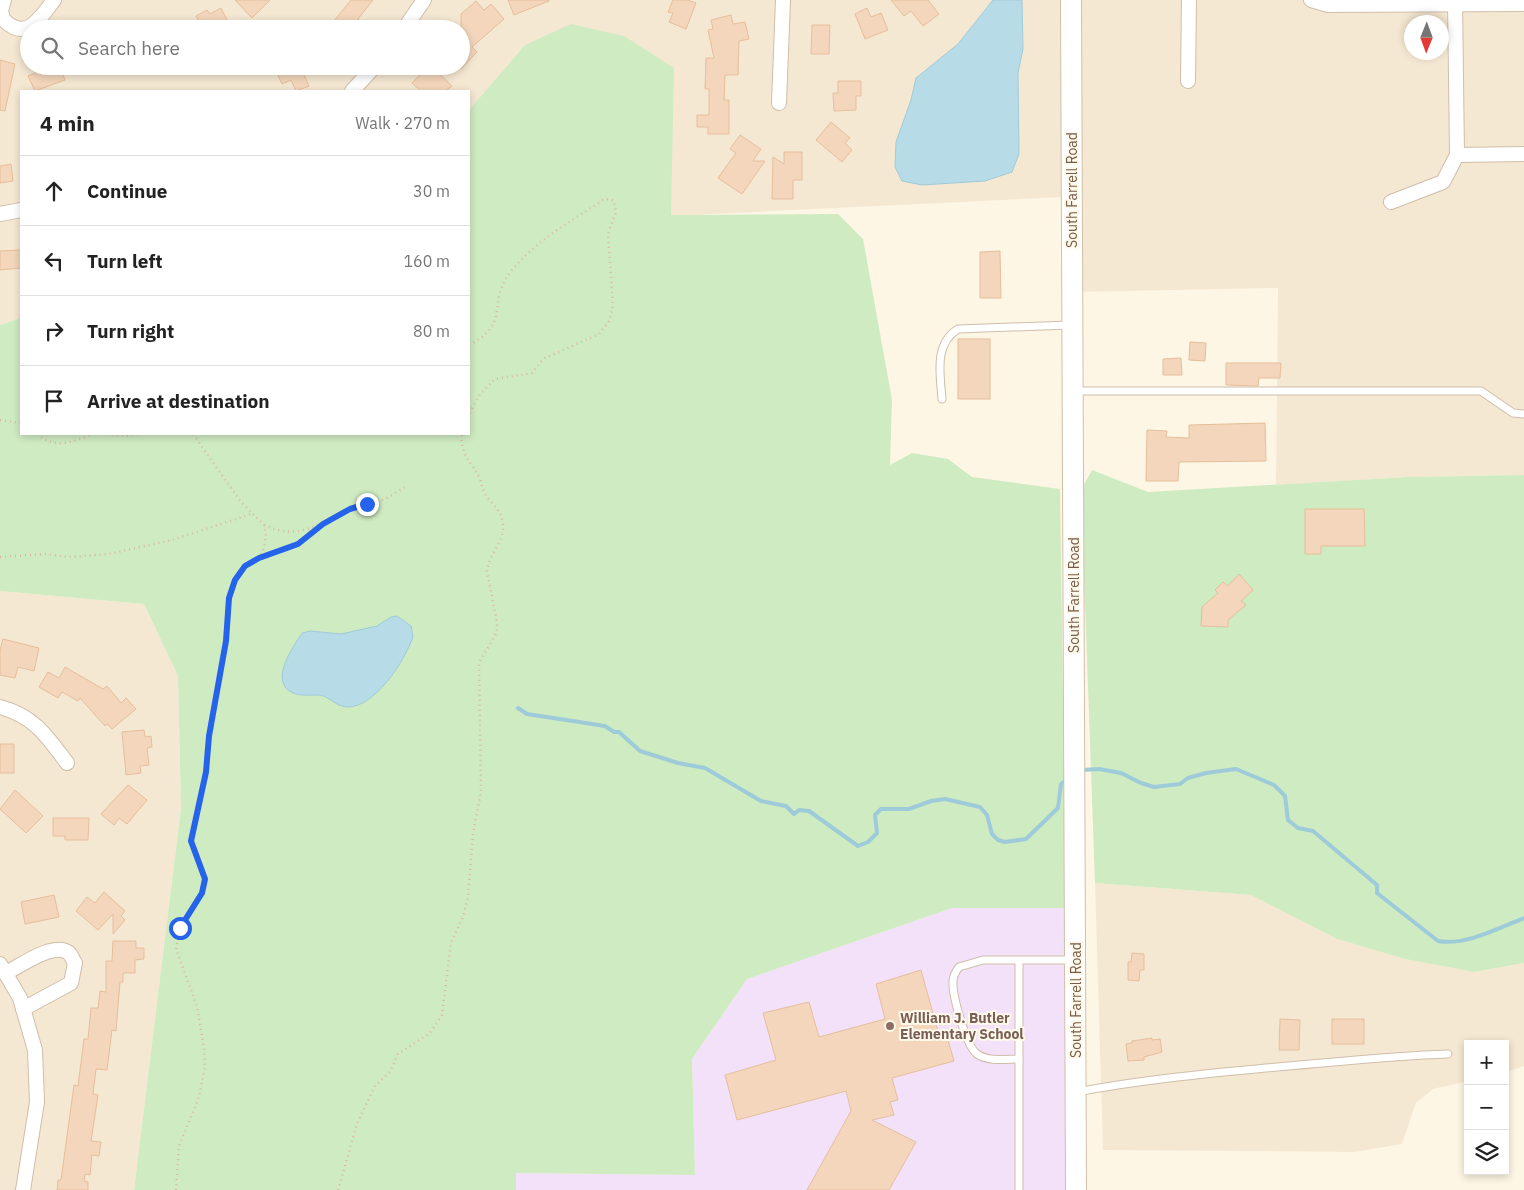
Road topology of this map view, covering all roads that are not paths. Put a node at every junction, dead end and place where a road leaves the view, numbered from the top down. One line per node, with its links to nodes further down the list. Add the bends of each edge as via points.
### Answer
1 (4, 0): 12 (street, via 3,19)
2 (54, 0): 10 (street)
3 (424, 0): 11 (street)
4 (783, 0): 16 (street)
5 (1071, 0): 22 (street, South Farrell Road)
6 (1189, 0): 14 (street)
7 (1311, 0): 8 (street, via 1328,5)
8 (1455, 3): 9 (street); 18 (street)
9 (1524, 4)
10 (38, 20)
11 (410, 20)
12 (20, 30)
13 (367, 75): 15 (street)
14 (1188, 81)
15 (353, 90)
16 (779, 103)
17 (1524, 154): 18 (street)
18 (1457, 156): 19 (street, via 1443,182)
19 (1391, 202)
20 (20, 210): 21 (street)
21 (0, 214)
22 (1073, 325): 23 (street, South Farrell Road); 24 (lane, via 958,329 949,335 939,357)
23 (1073, 391): 25 (lane, via 1481,391 1513,413); 29 (street, South Farrell Road)
24 (942, 398)
25 (1524, 414)
26 (0, 707): 27 (street, via 15,711 40,727)
27 (67, 763)
28 (1019, 960): 29 (lane); 33 (lane); 33 (lane, via 969,962 959,967 953,980 953,991 969,1046 977,1055 987,1059)
29 (1076, 960): 34 (street, South Farrell Road)
30 (3, 969): 31 (street); 31 (street, via 47,951 69,953 75,963 71,983)
31 (23, 1009): 35 (street, via 35,1050 37,1102)
32 (1448, 1054): 34 (lane, via 1340,1060 1176,1076)
33 (1019, 1059): 36 (lane)
34 (1076, 1092): 37 (street, South Farrell Road)
35 (24, 1190)
36 (1019, 1190)
37 (1076, 1190)

